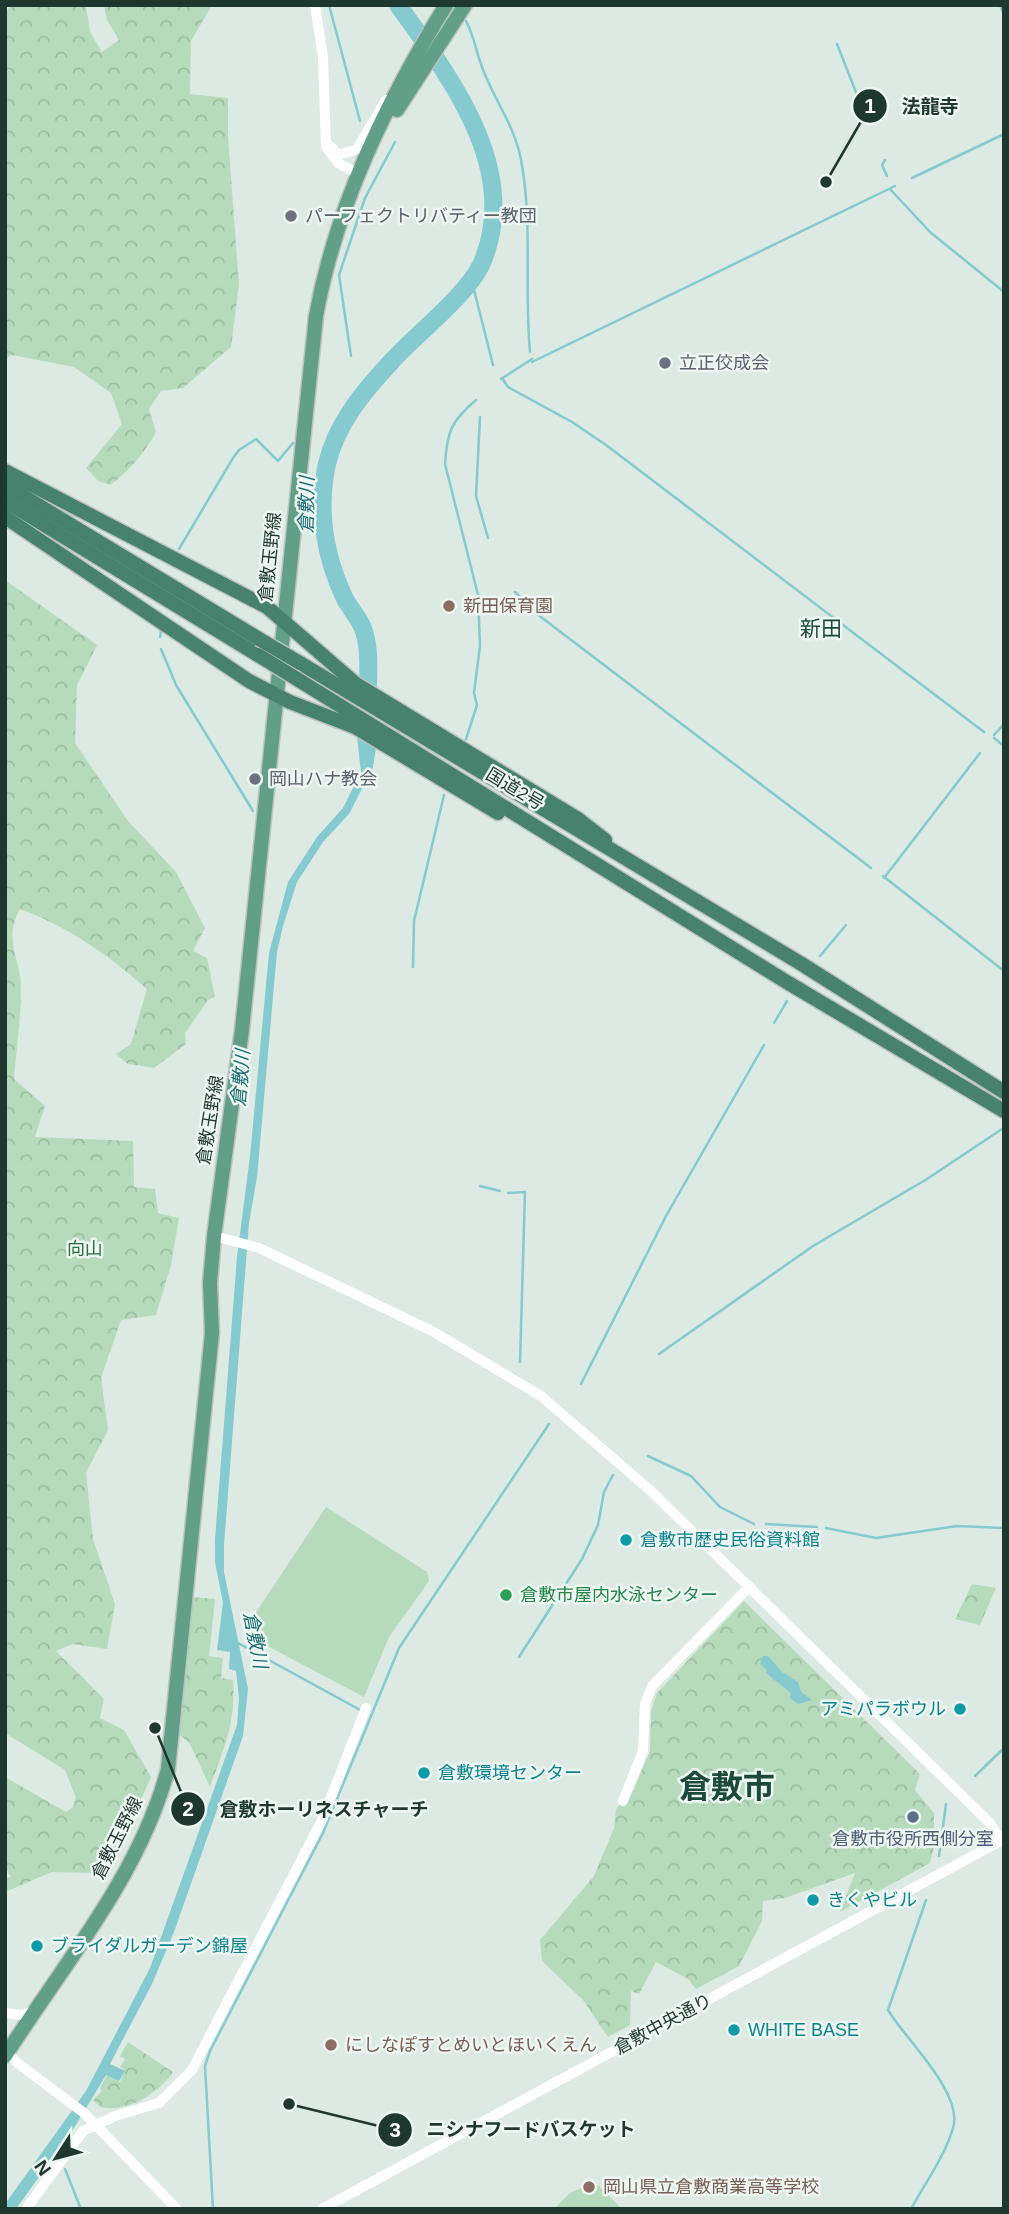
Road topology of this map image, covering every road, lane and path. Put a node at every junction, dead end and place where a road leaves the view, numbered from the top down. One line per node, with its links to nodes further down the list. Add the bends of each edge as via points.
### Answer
1 (315, 5): 5 (street, via 323,57)
2 (446, 5): 4 (main road, 倉敷玉野線)
3 (464, 5): 4 (main road, 倉敷玉野線, via 446,34)
4 (416, 66): 5 (street, via 357,149 340,155); 6 (main road, 倉敷玉野線)
5 (325, 138): 6 (street, via 329,154)
6 (359, 174): 11 (main road, 倉敷玉野線, via 334,239 316,316)
7 (5, 471): 11 (highway)
8 (5, 485): 12 (highway, bridge, via 259,639)
9 (5, 501): 14 (highway, bridge, via 298,679)
10 (5, 517): 13 (highway)
11 (283, 619): 12 (highway); 13 (main road, 倉敷玉野線)
12 (356, 691): 15 (highway, via 578,819 626,862 800,963)
13 (275, 695): 14 (highway); 17 (main road, 倉敷玉野線)
14 (355, 720): 16 (highway)
15 (1004, 1092)
16 (1004, 1111)
17 (221, 1237): 18 (street, via 259,1248 434,1332 526,1385 629,1469); 22 (main road, 倉敷玉野線, via 211,1283 212,1333 167,1769 155,1812 139,1845)
18 (750, 1587): 20 (street, via 652,1686 645,1704 643,1751); 21 (street)
19 (365, 1712): 25 (street, via 322,1820 192,2070 159,2104)
20 (623, 1801)
21 (1002, 1840): 28 (street, 倉敷中央通り)
22 (34, 2011): 23 (street); 24 (main road, 倉敷玉野線)
23 (5, 2013)
24 (6, 2053): 25 (street)
25 (94, 2123): 26 (street, via 79,2136); 27 (street)
26 (26, 2209)
27 (177, 2209)
28 (322, 2209)

